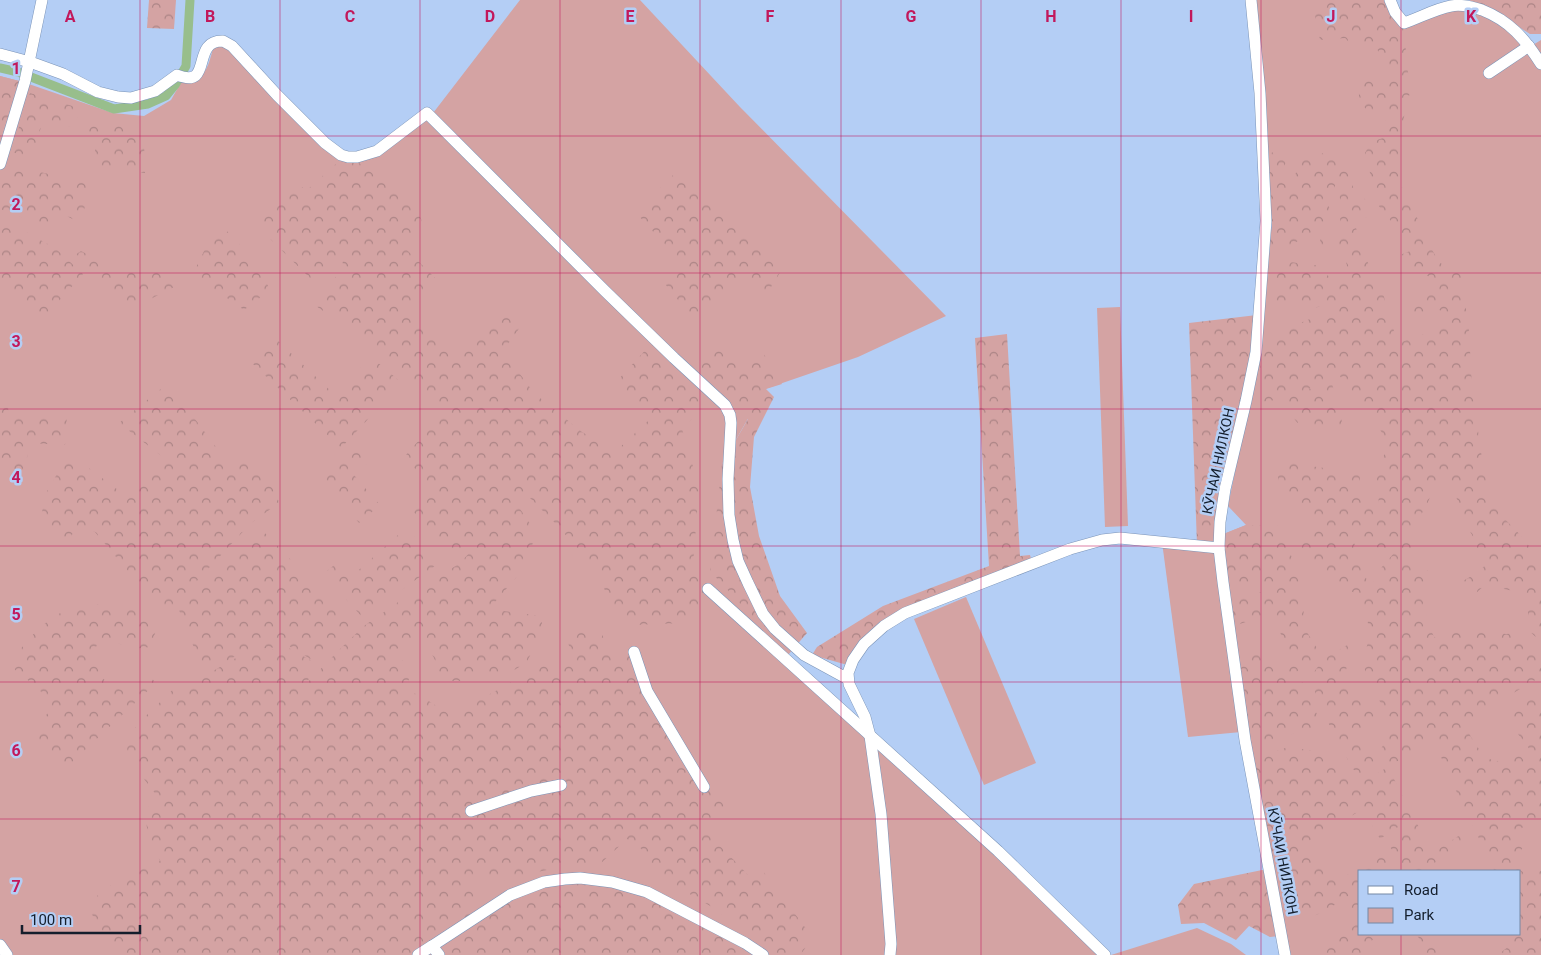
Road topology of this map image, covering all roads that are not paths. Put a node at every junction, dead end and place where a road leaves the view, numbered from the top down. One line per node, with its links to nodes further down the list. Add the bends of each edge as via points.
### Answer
1 (42, 0): 6 (street)
2 (1251, 0): 10 (street, КӮЧАИ НИЛКОН, via 1261,102 1266,221 1256,352 1224,489)
3 (1390, 0): 4 (street, via 1404,24 1450,6 1476,8 1504,20)
4 (1529, 46): 7 (street); 8 (street)
5 (0, 54): 6 (street)
6 (30, 64): 9 (street); 13 (street, via 63,74 98,92 131,98 160,89 177,75 195,76 208,46 219,41 227,43 325,143 348,157 377,151 427,113 604,291 726,405 731,423 729,514 736,554 744,576 763,614 775,629 804,655)
7 (1541, 64)
8 (1489, 74)
9 (0, 164)
10 (1219, 548): 13 (street, via 1120,538 1070,549 894,619 864,644 849,668); 25 (street, КӮЧАИ НИЛКОН, via 1244,734)
11 (708, 589): 14 (street)
12 (634, 652): 16 (street, via 647,691)
13 (848, 679): 14 (street, via 868,723)
14 (870, 736): 23 (street, via 881,814); 24 (street, via 998,851)
15 (561, 785): 17 (street)
16 (704, 787)
17 (471, 811)
18 (0, 945): 20 (street)
19 (435, 950): 21 (street); 22 (street, via 510,895 544,882 580,878 612,882 647,892 739,939)
20 (7, 955)
21 (418, 955)
22 (763, 955)
23 (890, 955)
24 (1106, 955)
25 (1285, 955)

